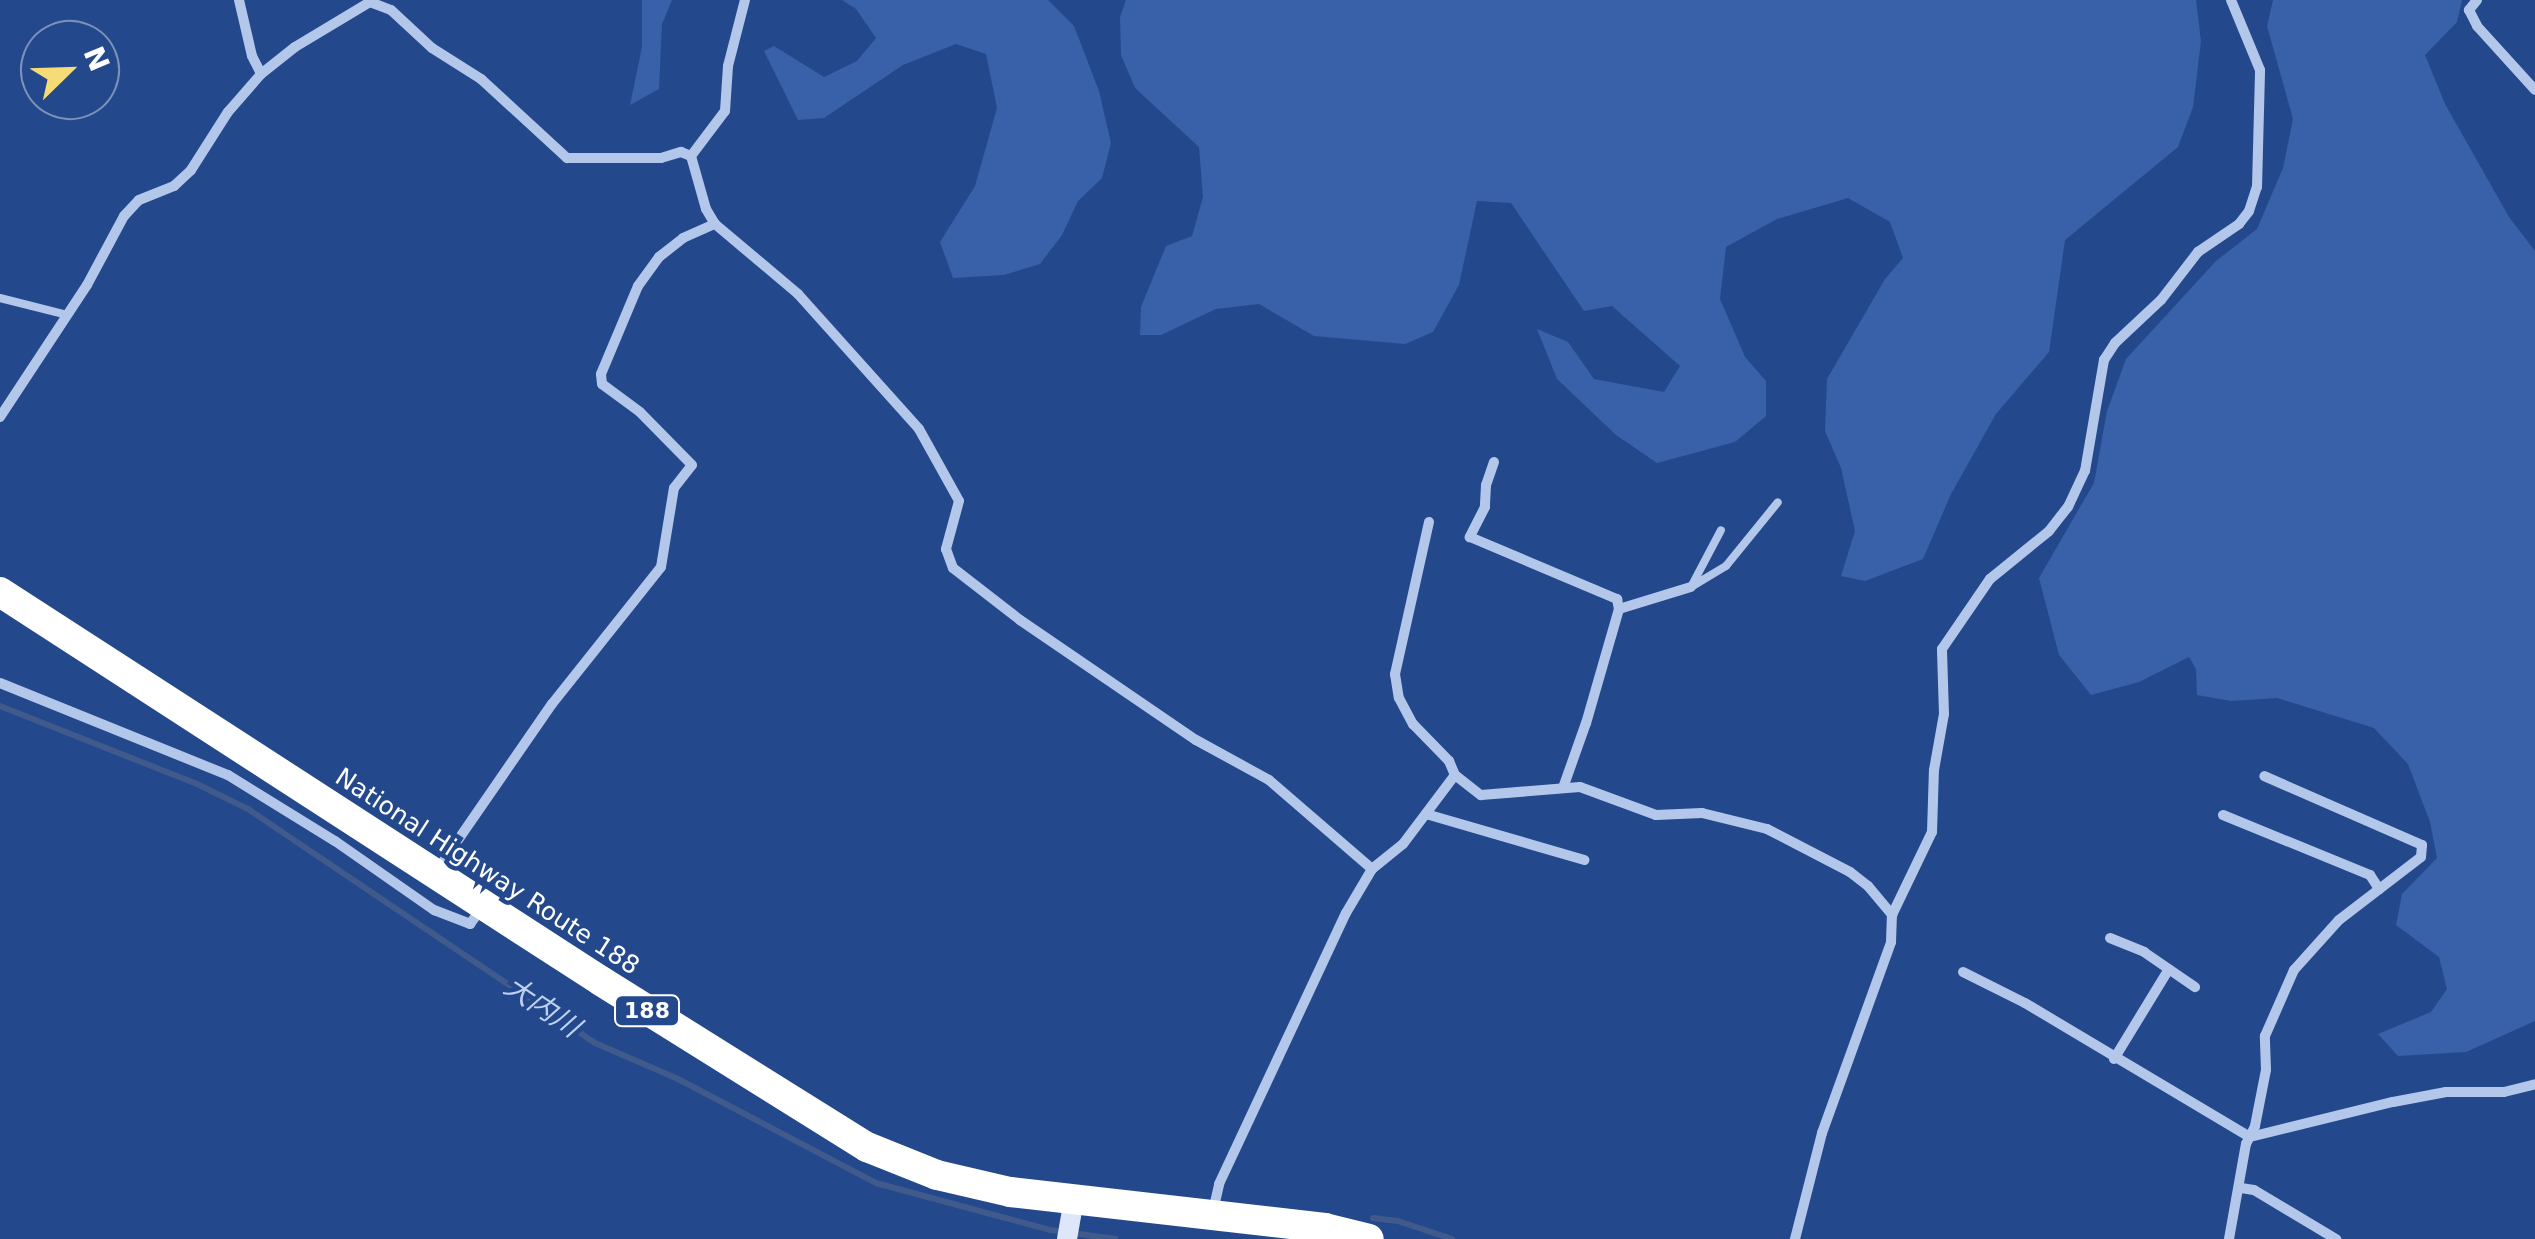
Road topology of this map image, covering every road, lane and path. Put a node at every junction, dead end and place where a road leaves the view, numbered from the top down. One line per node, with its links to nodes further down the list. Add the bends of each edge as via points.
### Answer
1 (239, 0): 5 (street)
2 (745, 0): 7 (street, via 728,66 725,112)
3 (2231, 0): 30 (street, via 2260,70 2257,186 2248,212 2198,252 2161,300 2114,344 2104,360 2084,471 2068,507 1990,579 1942,648 1936,814)
4 (2477, 0): 6 (street, via 2470,10 2476,26)
5 (261, 74): 7 (street, via 370,2 391,10 432,48 470,70 566,158); 10 (street, via 191,170 124,216)
6 (2535, 90)
7 (691, 156): 8 (street)
8 (715, 224): 26 (street, via 808,304 918,429 959,501 946,549 953,568 1196,740 1269,780); 27 (street, via 659,258 638,286 601,374 602,384 692,465 674,488 661,567 552,704)
9 (0, 298): 10 (lane)
10 (67, 316): 11 (street)
11 (0, 417)
12 (1494, 462): 18 (street, via 1486,507 1470,537 1597,589 1617,599)
13 (1778, 502): 16 (lane, via 1726,566)
14 (1429, 522): 20 (street, via 1396,674 1413,724)
15 (1721, 530): 16 (lane)
16 (1691, 587): 18 (street)
17 (0, 592): 27 (highway, National Highway Route 188 / 188)
18 (1619, 608): 22 (street)
19 (0, 683): 29 (street, via 228,775 434,910 470,924)
20 (1455, 775): 22 (street, via 1480,795); 23 (street)
21 (2264, 776): 28 (street, via 2422,846 2421,856)
22 (1562, 788): 30 (street, via 1580,787 1656,815 1702,813 1767,829 1850,872)
23 (1426, 814): 25 (street); 26 (street)
24 (2223, 815): 28 (street, via 2370,875)
25 (1584, 860)
26 (1372, 869): 39 (street, via 1281,1047 1218,1184)
27 (435, 874): 29 (highway, National Highway Route 188 / 188)
28 (2378, 889): 37 (street, via 2338,920 2294,970 2265,1036 2266,1070)
29 (484, 905): 40 (highway, National Highway Route 188 / 188, via 867,1147 937,1175 1010,1192)
30 (1892, 915): 42 (street, via 1891,942 1822,1134)
31 (2110, 938): 32 (street)
32 (2169, 969): 34 (street); 35 (street)
33 (1962, 972): 35 (street)
34 (2195, 987)
35 (2114, 1059): 37 (street)
36 (2535, 1084): 37 (street, via 2504,1092 2446,1092)
37 (2250, 1136): 38 (street)
38 (2241, 1188): 43 (street); 44 (street)
39 (1212, 1215): 40 (highway, National Highway Route 188 / 188); 41 (highway, National Highway Route 188 / 188)
40 (1071, 1219)
41 (1369, 1239)
42 (1795, 1239)
43 (2228, 1239)
44 (2336, 1239)

